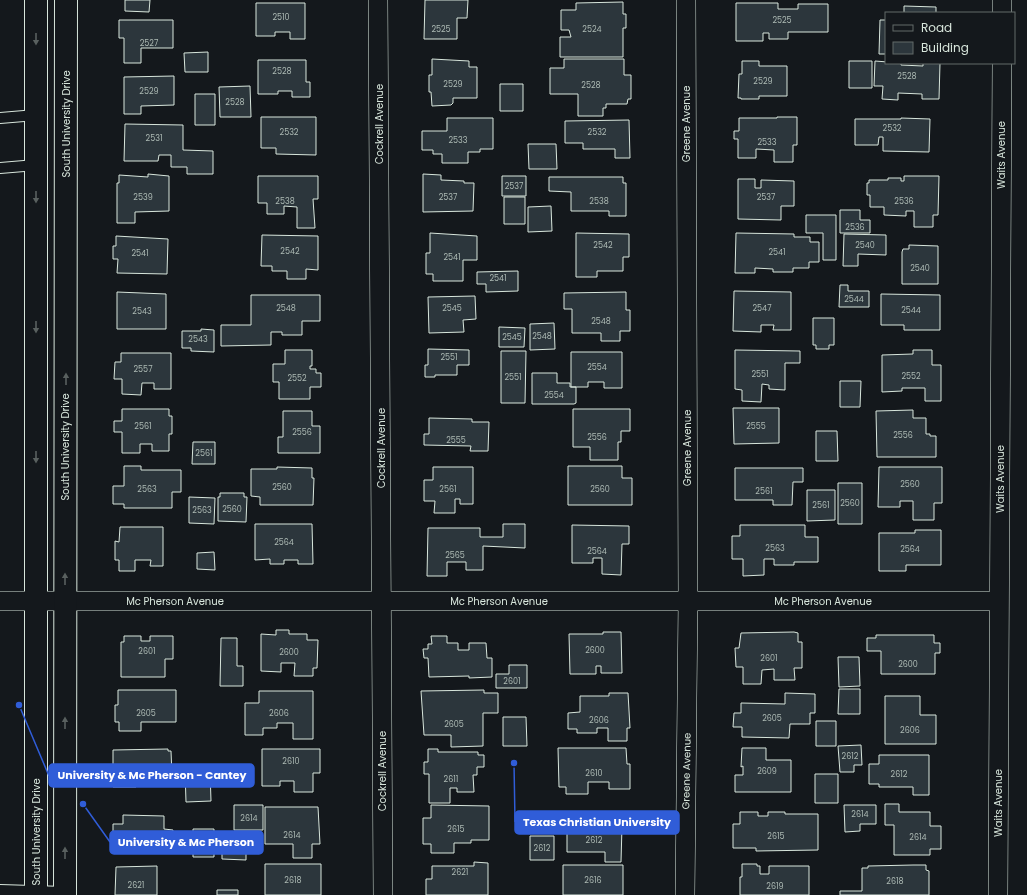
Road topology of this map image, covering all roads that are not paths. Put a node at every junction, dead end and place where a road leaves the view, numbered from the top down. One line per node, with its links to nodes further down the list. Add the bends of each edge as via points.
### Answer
1 (36, 0): 8 (main road, South University Drive, one-way to 8)
2 (66, 0): 14 (main road, South University Drive, one-way to 2)
3 (378, 0): 15 (street, Cockrell Avenue)
4 (686, 0): 16 (street, Greene Avenue)
5 (1002, 0): 6 (street)
6 (1002, 12)
7 (1002, 64): 17 (street, Waits Avenue)
8 (36, 115): 9 (lane); 10 (main road, South University Drive)
9 (0, 118)
10 (36, 165): 11 (lane); 13 (main road, South University Drive, one-way to 13)
11 (0, 168)
12 (0, 601): 13 (street, Mc Pherson Avenue)
13 (36, 601): 14 (street, Mc Pherson Avenue); 19 (main road, South University Drive)
14 (65, 601): 15 (street, Mc Pherson Avenue); 20 (main road, South University Drive, one-way to 14)
15 (381, 601): 16 (street, Mc Pherson Avenue); 21 (street, Cockrell Avenue)
16 (688, 601): 17 (street, Mc Pherson Avenue); 22 (street, Greene Avenue)
17 (999, 601): 23 (street, Waits Avenue)
18 (0, 890): 19 (lane)
19 (36, 893): 20 (lane)
20 (65, 893)
21 (383, 895)
22 (685, 895)
23 (998, 895)

